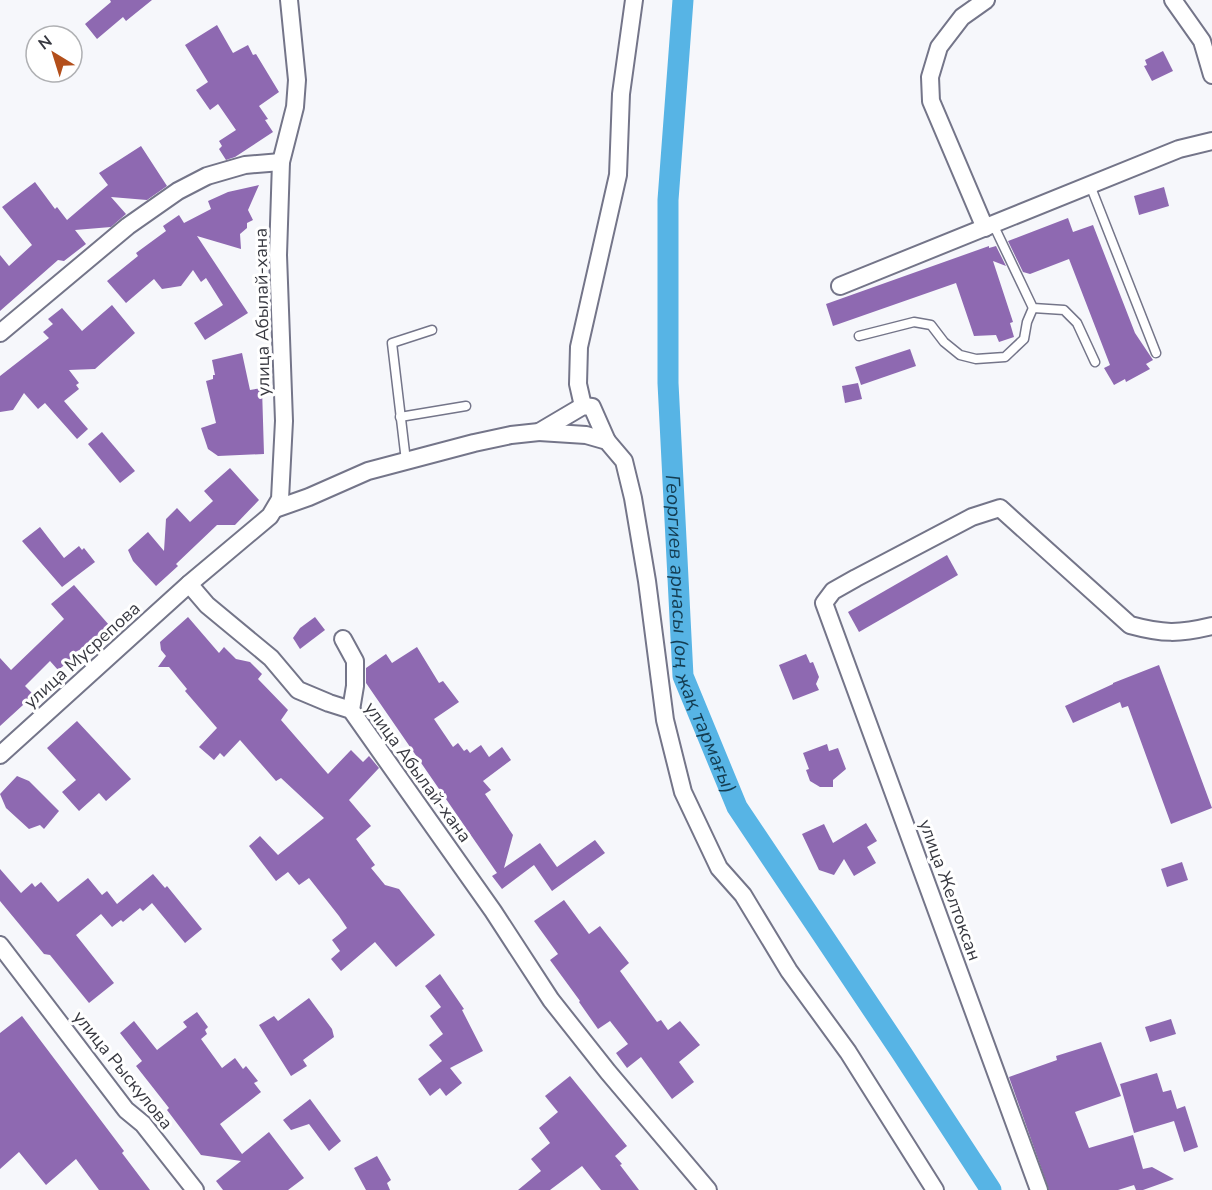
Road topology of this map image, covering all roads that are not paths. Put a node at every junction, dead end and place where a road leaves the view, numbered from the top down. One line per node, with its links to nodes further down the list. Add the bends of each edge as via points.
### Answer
1 (289, 0): 7 (street, улица Абылай-хана, via 297,80 295,107)
2 (634, 0): 18 (street, via 621,94 618,175 579,347)
3 (986, 0): 9 (street, via 962,17 939,46 930,78 930,101)
4 (1173, 0): 5 (street, via 1202,41)
5 (1212, 75)
6 (1212, 138): 8 (street)
7 (281, 162): 13 (street, via 245,165 207,176 178,191 128,226); 23 (street, улица Абылай-хана, via 278,255 284,421 280,499)
8 (1090, 185): 9 (street); 15 (lane)
9 (989, 226): 10 (street); 11 (lane)
10 (840, 286)
11 (1033, 308): 14 (lane, via 1024,339 1005,357 976,359 960,355 930,325 914,322); 16 (lane, via 1064,310 1077,323)
12 (432, 330): 19 (lane, via 392,343)
13 (0, 333)
14 (859, 336)
15 (1156, 353)
16 (1095, 362)
17 (466, 406): 19 (lane)
18 (582, 406): 20 (street); 21 (street, via 592,407)
19 (400, 417): 22 (lane)
20 (539, 432): 21 (street, via 586,435); 22 (street, via 511,435)
21 (607, 441): 32 (street, via 624,461 633,498 665,720 683,792 719,868 743,896 789,971 848,1052)
22 (406, 461): 23 (street, via 368,471)
23 (275, 508): 24 (street)
24 (189, 584): 27 (street, улица Абылай-хана, via 207,605 271,658 298,690); 28 (street, улица Мусрепова)
25 (1212, 626): 33 (street, улица Желтоксан, via 1183,633 1130,625 1000,508 972,517 856,578 832,591 824,603)
26 (343, 639): 27 (street, via 355,661)
27 (351, 710): 31 (street, улица Абылай-хана, via 493,911 550,1000)
28 (0, 755)
29 (0, 945): 30 (street, улица Рыскулова, via 126,1110 143,1124)
30 (195, 1190)
31 (708, 1190)
32 (935, 1190)
33 (1039, 1190)

